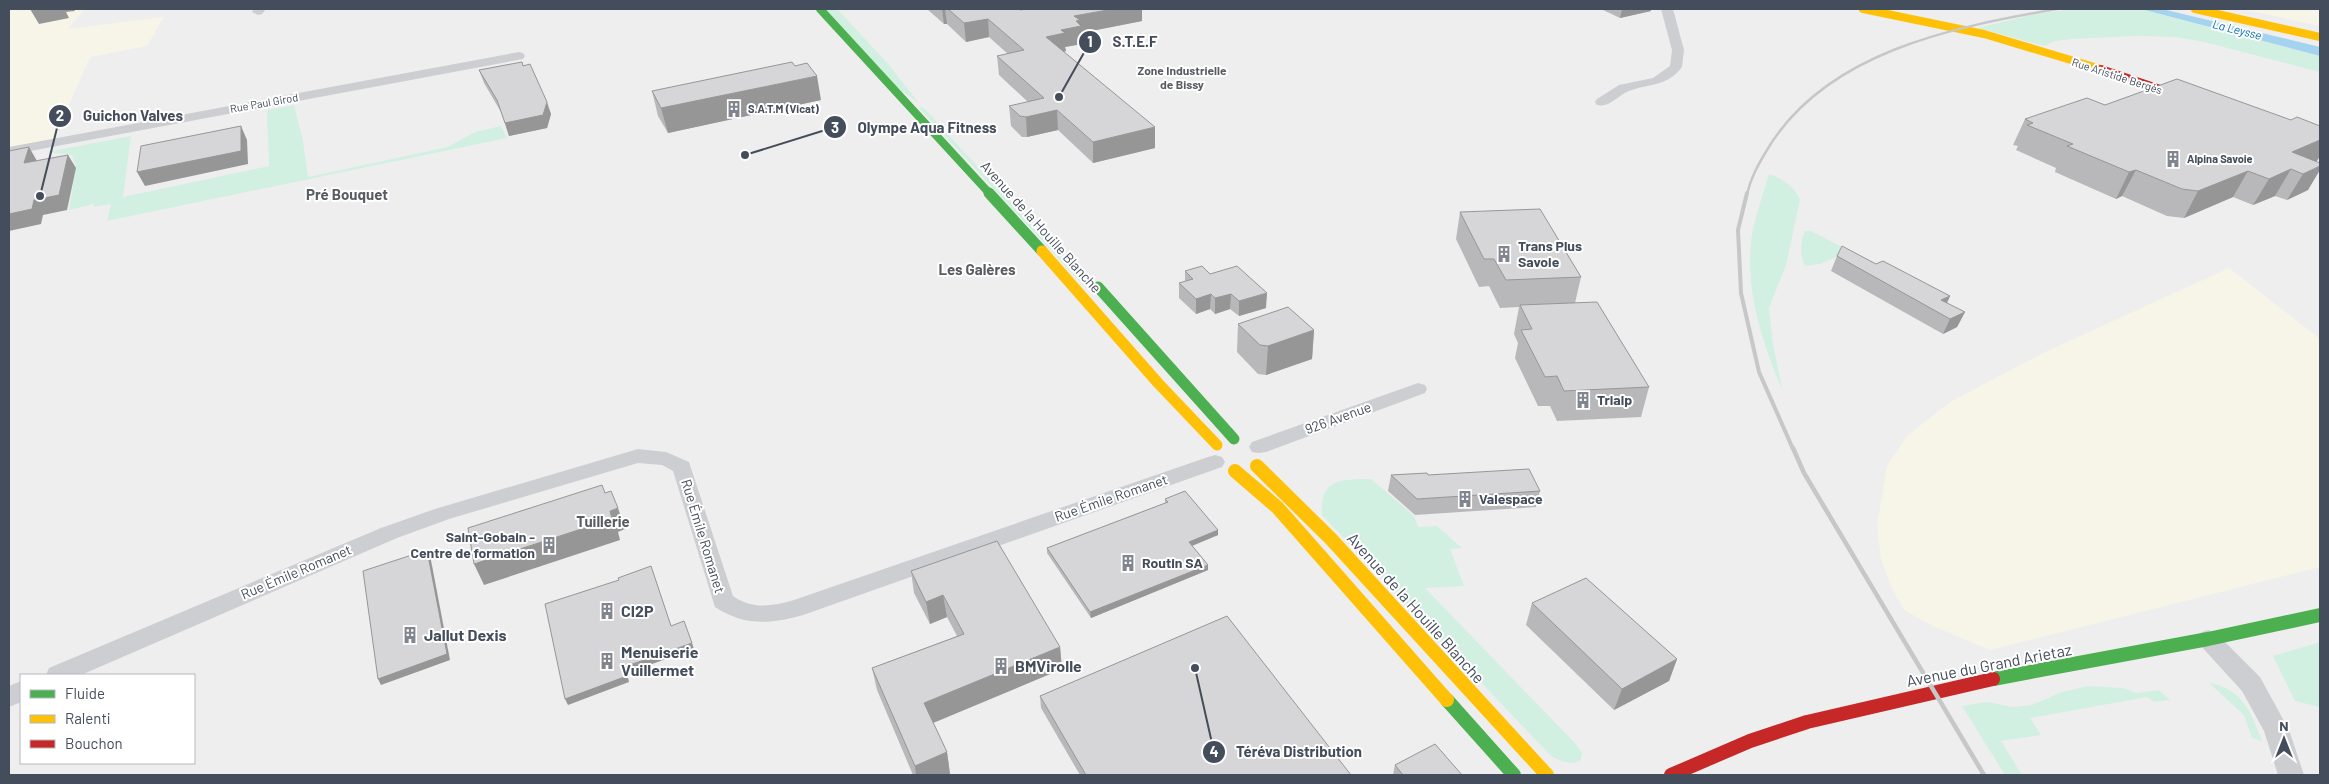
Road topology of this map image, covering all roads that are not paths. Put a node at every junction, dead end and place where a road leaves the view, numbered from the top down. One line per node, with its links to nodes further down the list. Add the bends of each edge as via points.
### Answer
1 (820, 9): 15 (main road, Avenue de la Houille Blanche, via 1006,211 1158,383)
2 (1667, 9): 9 (street, via 1678,50 1676,68 1656,81 1624,88)
3 (1863, 9): 10 (main road, Rue Aristide Bergès, via 1957,25)
4 (2195, 9): 7 (main road)
5 (2222, 9): 6 (main road)
6 (2320, 30)
7 (2320, 37)
8 (520, 56): 11 (street, Rue Paul Girod)
9 (1602, 102)
10 (2200, 103)
11 (9, 151)
12 (1091, 280): 14 (main road, Avenue de la Houille Blanche)
13 (1418, 389): 16 (street, 926 Avenue)
14 (1234, 439): 15 (main road); 16 (main road, Avenue de la Houille Blanche, via 1248,441)
15 (1216, 454): 17 (main road, Avenue de la Houille Blanche, via 1227,470); 20 (street, Rue Émile Romanet, via 798,608 757,616 736,611 723,601 682,467 666,459 638,456 388,533)
16 (1258, 456): 17 (main road, via 1244,471); 22 (main road, Avenue de la Houille Blanche)
17 (1236, 471): 21 (main road, Avenue de la Houille Blanche, via 1278,508)
18 (2320, 614): 19 (main road, Avenue du Grand Arietaz)
19 (2208, 639): 23 (main road, Avenue du Grand Arietaz, via 1963,684 1807,722 1750,741); 24 (street, via 2251,684 2276,730)
20 (60, 674)
21 (1514, 775)
22 (1547, 775)
23 (1671, 775)
24 (2291, 775)

